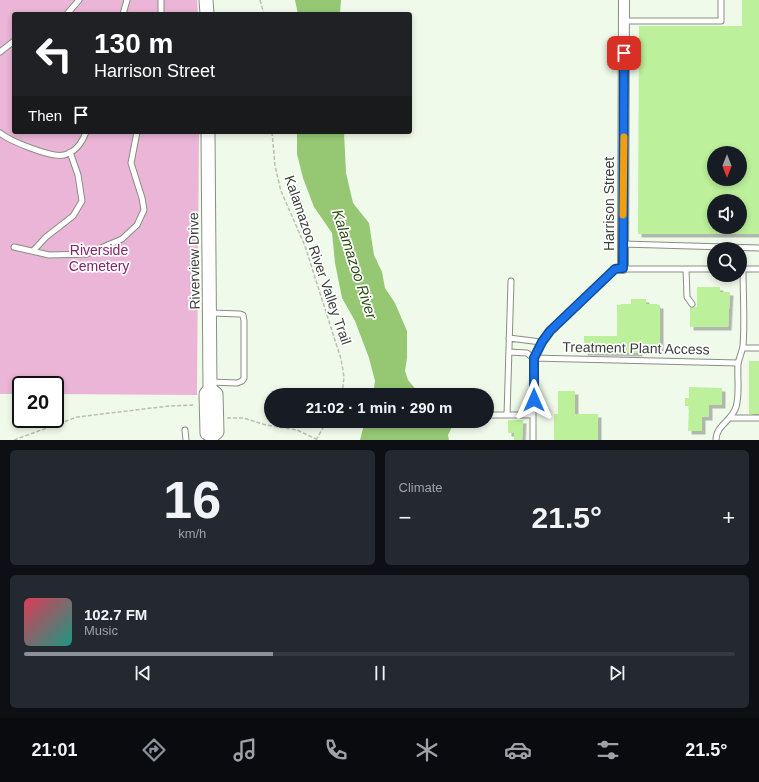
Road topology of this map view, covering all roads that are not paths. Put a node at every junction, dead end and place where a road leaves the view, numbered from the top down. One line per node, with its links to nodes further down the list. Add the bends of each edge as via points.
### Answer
1 (79, 0): 7 (lane)
2 (127, 0): 8 (lane)
3 (161, 0): 9 (lane)
4 (206, 0): 10 (street)
5 (624, 0): 11 (street, Harrison Street)
6 (721, 0): 11 (lane, via 721,21)
7 (69, 12)
8 (124, 12)
9 (161, 12)
10 (207, 12)
11 (624, 21): 19 (street, Harrison Street)
12 (12, 43): 13 (lane)
13 (0, 52)
14 (0, 133): 18 (lane, via 30,148 63,155)
15 (85, 134): 18 (lane, via 82,142)
16 (137, 134): 22 (lane, via 130,163 144,210 138,225 122,239 87,254 48,255)
17 (208, 134): 31 (street, Riverview Drive)
18 (70, 152): 22 (lane, via 78,175 82,201 73,216)
19 (623, 244): 21 (lane); 23 (street, Harrison Street)
20 (14, 247): 22 (lane)
21 (759, 248)
22 (33, 251)
23 (623, 268): 24 (lane); 33 (lane, Harrison Street, via 615,269 550,331)
24 (686, 269): 25 (lane); 30 (lane, via 686,297)
25 (707, 269)
26 (747, 269): 27 (lane)
27 (759, 269)
28 (511, 282): 32 (lane)
29 (742, 282): 34 (lane)
30 (692, 304)
31 (211, 313): 39 (street, Riverview Drive); 39 (lane, via 243,315 244,378 237,383)
32 (510, 338): 33 (lane); 36 (lane)
33 (542, 342): 37 (lane, Harrison Street)
34 (743, 348): 35 (lane); 38 (lane)
35 (759, 348)
36 (509, 352): 37 (lane, Treatment Plant Access, via 527,353); 40 (lane)
37 (534, 358): 38 (lane, Treatment Plant Access); 41 (lane, Harrison Street)
38 (738, 363): 43 (lane, via 738,399 736,409)
39 (210, 385): 46 (street, Riverview Drive, via 216,394 217,419 217,432); 46 (street, Riverview Drive, via 206,394 206,433)
40 (507, 415): 41 (lane); 42 (lane)
41 (534, 415): 48 (lane, Harrison Street)
42 (494, 416)
43 (730, 418): 44 (lane); 49 (lane, via 716,434)
44 (759, 418)
45 (185, 430): 47 (lane)
46 (212, 438)
47 (186, 440)
48 (533, 440)
49 (716, 440)

